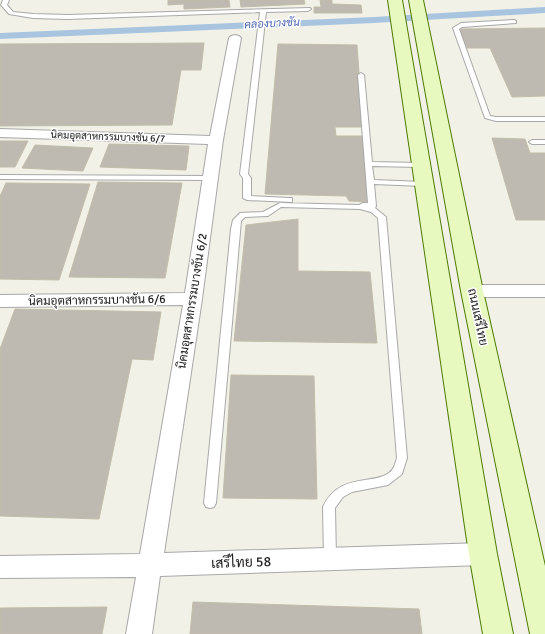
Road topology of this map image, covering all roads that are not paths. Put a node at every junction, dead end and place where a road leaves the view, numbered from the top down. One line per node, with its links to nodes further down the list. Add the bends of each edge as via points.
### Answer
1 (6, 0): 5 (lane, via 4,6 11,12 33,16)
2 (395, 3): 15 (main road)
3 (417, 3): 20 (main road, ถนนเสรีไทย)
4 (308, 9): 5 (lane)
5 (263, 14): 18 (lane, via 244,174 247,178 247,198 372,206)
6 (514, 22): 9 (lane, via 461,25 456,28 487,117 496,120)
7 (235, 38): 11 (street, นิคมอุตสาหกรรมบางชัน 6/2)
8 (361, 75): 14 (lane)
9 (545, 119)
10 (0, 133): 11 (street, นิคมอุตสาหกรรมบางชัน 6/7)
11 (216, 140): 17 (street, นิคมอุตสาหกรรมบางชัน 6/2)
12 (532, 142): 13 (lane)
13 (545, 142)
14 (369, 164): 15 (lane); 18 (lane)
15 (422, 174): 18 (lane); 21 (main road)
16 (0, 178): 17 (lane)
17 (210, 178): 22 (street, นิคมอุตสาหกรรมบางชัน 6/2)
18 (370, 182)
19 (545, 290): 20 (street)
20 (472, 291): 21 (main road); 31 (main road, ถนนเสรีไทย)
21 (442, 292): 25 (main road)
22 (193, 299): 23 (street, นิคมอุตสาหกรรมบางชัน 6/6); 27 (street, นิคมอุตสาหกรรมบางชัน 6/2)
23 (0, 301)
24 (210, 503): 26 (lane, via 237,220 243,216 265,214 280,205 360,207 374,210 382,217 402,458 398,471 384,482 350,487 338,494 329,507)
25 (482, 554): 26 (street, เสรีไทย 58); 30 (main road)
26 (330, 559): 27 (street, เสรีไทย 58)
27 (150, 565): 28 (street, เสรีไทย 58); 29 (street, นิคมอุตสาหกรรมบางชัน 6/2)
28 (0, 568)
29 (139, 634)
30 (498, 634)
31 (545, 634)

